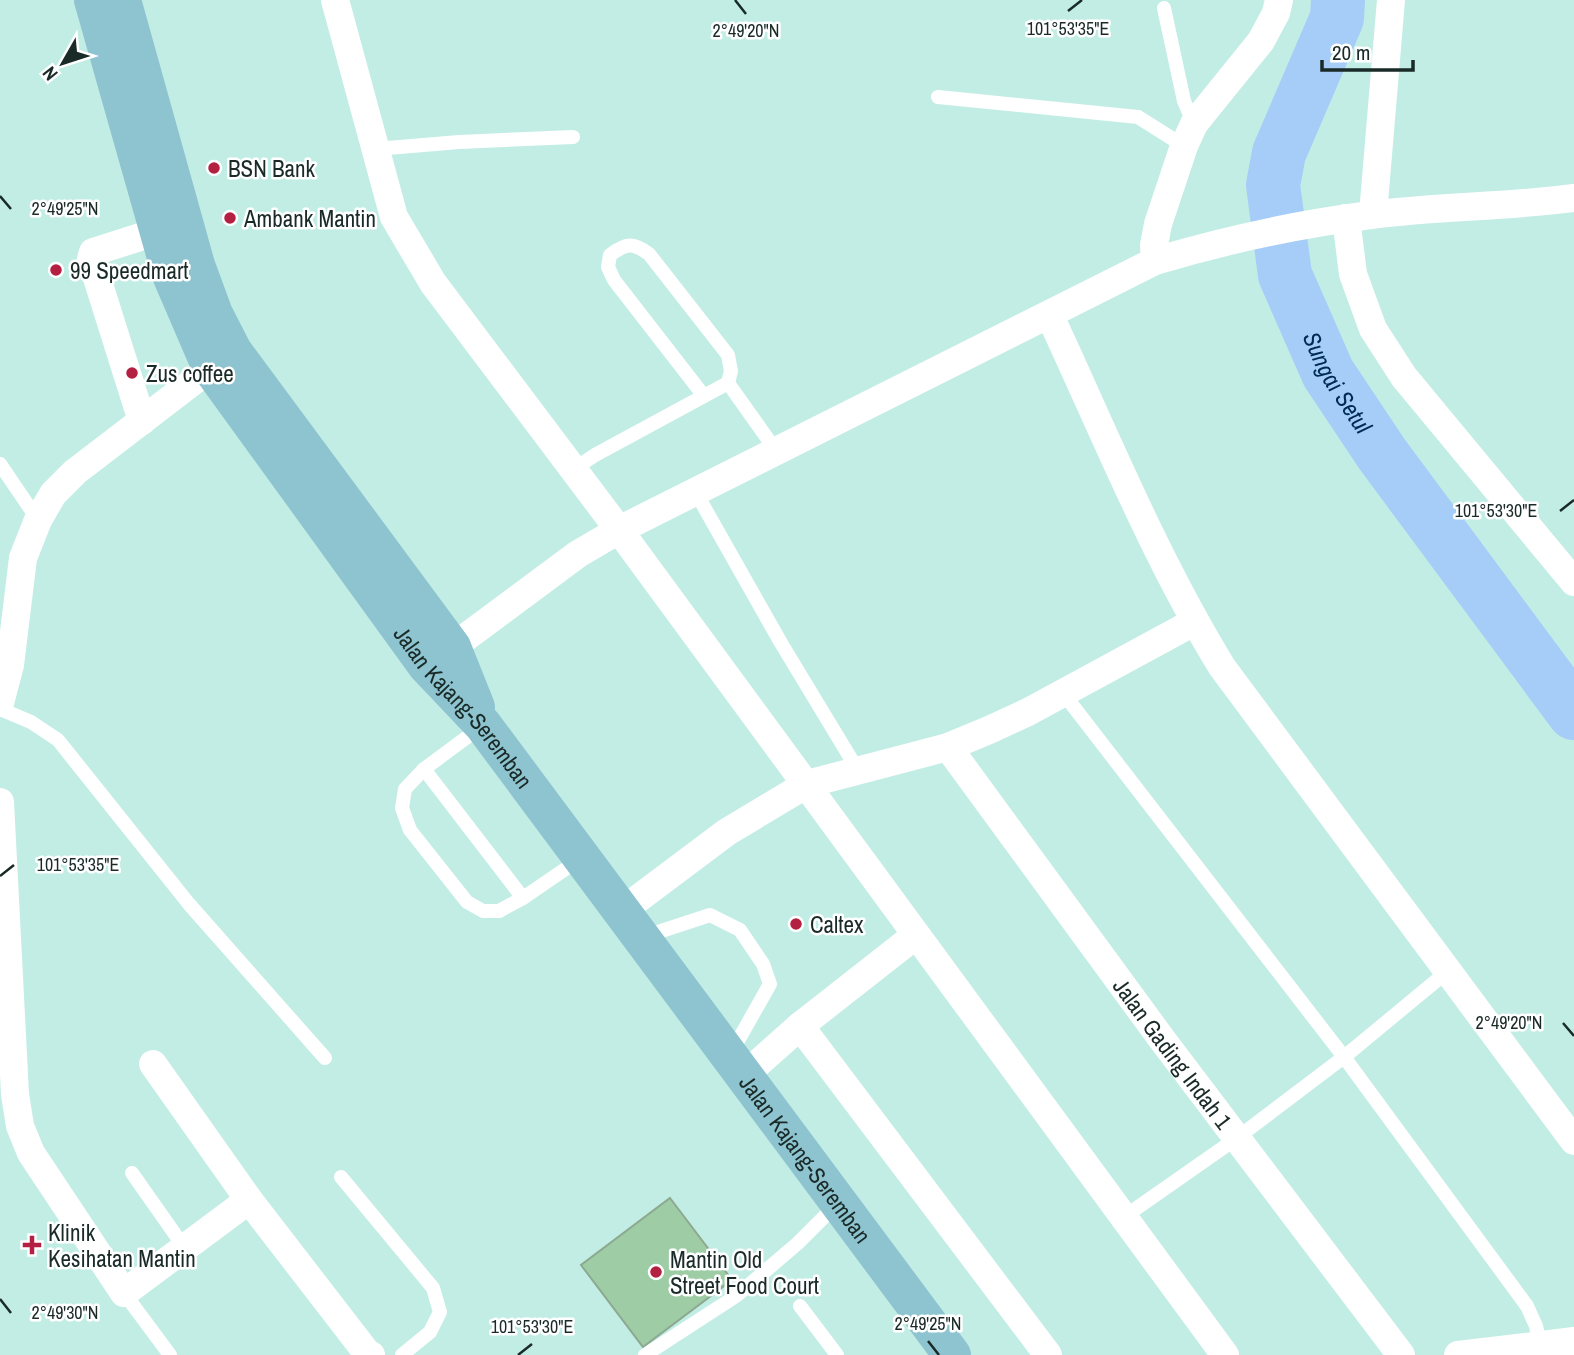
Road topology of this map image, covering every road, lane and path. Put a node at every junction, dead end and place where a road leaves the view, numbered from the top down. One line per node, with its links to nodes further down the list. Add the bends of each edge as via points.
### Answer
1 (93, 0): 13 (main road, Jalan Kajang-Seremban)
2 (122, 0): 16 (main road, via 214,314)
3 (335, 0): 10 (street)
4 (1279, 0): 9 (street, via 1261,41)
5 (1391, 0): 12 (street)
6 (1164, 8): 9 (lane, via 1184,101)
7 (938, 97): 9 (lane, via 1138,117)
8 (573, 137): 10 (lane)
9 (1185, 146): 14 (street, via 1154,245)
10 (376, 149): 22 (street, via 394,217 433,284)
11 (1574, 198): 12 (street)
12 (1359, 216): 14 (street, via 1209,245); 26 (street, via 1353,274 1373,329 1404,377)
13 (159, 231): 16 (main road, Jalan Kajang-Seremban, via 171,275); 19 (street, via 93,251 91,259)
14 (1156, 261): 15 (street)
15 (1051, 316): 20 (street); 28 (street)
16 (222, 360): 19 (street); 29 (main road, Jalan Kajang-Seremban)
17 (728, 383): 18 (lane); 18 (lane, via 728,355 649,254 636,244 623,245 610,255 608,267 614,280); 20 (lane)
18 (704, 397): 22 (lane)
19 (142, 421): 24 (street, via 75,472 53,494)
20 (777, 452): 23 (street)
21 (0, 464): 24 (lane)
22 (574, 470): 25 (street)
23 (695, 491): 25 (street); 36 (lane)
24 (38, 520): 27 (street)
25 (619, 530): 29 (street, via 578,554); 37 (street)
26 (1574, 582)
27 (9, 610): 31 (street, via 10,665)
28 (1194, 622): 30 (street); 43 (street, via 1259,719)
29 (440, 657): 33 (main road, Jalan Kajang-Seremban)
30 (1063, 693): 34 (street); 45 (lane)
31 (0, 703)
32 (0, 709): 46 (lane, via 32,722 58,740 189,904)
33 (483, 725): 35 (lane); 39 (main road, Jalan Kajang-Seremban)
34 (948, 747): 36 (street); 49 (street, Jalan Gading Indah 1)
35 (424, 769): 40 (lane); 40 (lane, via 405,789 402,808 410,830 467,902 483,911 499,911)
36 (859, 772): 37 (street)
37 (807, 785): 41 (street, via 727,832); 42 (street)
38 (0, 802): 57 (street, via 20,1126 31,1153)
39 (583, 857): 40 (lane); 41 (main road, Jalan Kajang-Seremban)
40 (523, 898)
41 (633, 923): 48 (main road, Jalan Kajang-Seremban); 48 (lane, via 710,915 740,930 763,964 770,984)
42 (916, 935): 44 (street); 55 (street)
43 (1448, 971): 45 (lane); 50 (street)
44 (800, 1027): 48 (street); 67 (street)
45 (1344, 1057): 49 (lane); 60 (lane, via 1527,1306)
46 (325, 1058)
47 (153, 1064): 53 (street)
48 (737, 1065): 54 (main road, Jalan Kajang-Seremban)
49 (1237, 1138): 55 (lane); 69 (street, Jalan Gading Indah 1)
50 (1574, 1141)
51 (132, 1173): 56 (lane)
52 (341, 1177): 63 (lane, via 433,1288 440,1312 430,1332)
53 (249, 1200): 56 (street); 62 (street)
54 (839, 1202): 64 (lane, via 736,1296); 66 (main road, Jalan Kajang-Seremban)
55 (1124, 1217): 68 (street)
56 (184, 1247): 57 (street)
57 (124, 1293): 61 (lane)
58 (800, 1306): 65 (lane)
59 (1574, 1341): 60 (street)
60 (1540, 1344): 70 (street)
61 (170, 1355)
62 (371, 1355)
63 (402, 1355)
64 (645, 1355)
65 (837, 1355)
66 (952, 1355)
67 (1048, 1355)
68 (1224, 1355)
69 (1401, 1355)
70 (1458, 1355)

